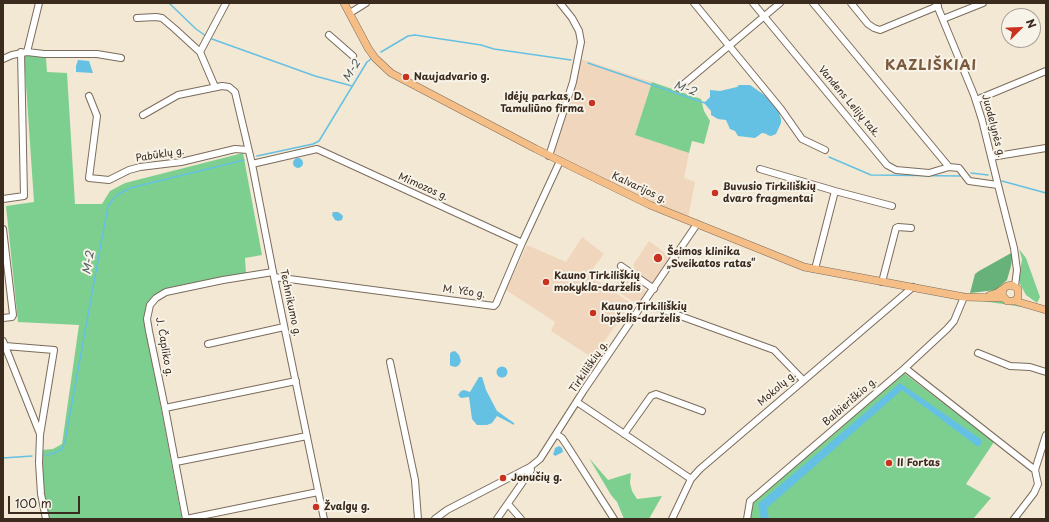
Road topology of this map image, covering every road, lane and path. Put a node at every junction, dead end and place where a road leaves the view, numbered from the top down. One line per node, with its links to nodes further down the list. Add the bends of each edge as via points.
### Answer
1 (38, 3): 19 (street)
2 (226, 3): 20 (street)
3 (344, 3): 13 (main road, Kalvarijos g.)
4 (366, 3): 13 (street)
5 (560, 3): 33 (street, via 580,31 581,42 573,82)
6 (694, 3): 18 (street)
7 (753, 3): 14 (street, Vandens Lelijų tak.)
8 (780, 3): 14 (street)
9 (813, 3): 37 (street)
10 (851, 3): 12 (street, via 868,24 880,30)
11 (983, 3): 16 (street)
12 (937, 4): 16 (street, Juodelynės g.)
13 (350, 13): 33 (main road, Kalvarijos g., via 375,58 391,73)
14 (764, 16): 18 (street); 37 (street, Vandens Lelijų tak., via 888,165 896,170 929,173)
15 (137, 18): 20 (street, via 162,18)
16 (943, 20): 28 (street, Juodelynės g.)
17 (328, 35): 21 (street)
18 (729, 45): 26 (street); 32 (street, via 781,108 802,139)
19 (24, 52): 22 (street, via 97,54); 23 (street); 41 (street, via 24,196)
20 (200, 52): 25 (street)
21 (353, 56)
22 (121, 58)
23 (3, 59)
24 (1046, 71): 28 (street)
25 (215, 87): 29 (street, via 178,96); 31 (street, Technikumo g., via 229,87 235,92)
26 (679, 88)
27 (90, 96): 31 (street, Pabūklų g., via 97,116 89,178 109,180 140,167 181,162 235,149)
28 (976, 100): 34 (street, Juodelynės g.)
29 (143, 115)
30 (1046, 148): 34 (street)
31 (248, 150): 36 (street, Technikumo g.)
32 (825, 150)
33 (549, 156): 35 (main road, Kalvarijos g.)
34 (991, 156): 39 (street, Juodelynės g.)
35 (560, 161): 43 (main road, Kalvarijos g., via 650,205); 46 (street, M. Yčo g.)
36 (252, 164): 46 (street, Mimozos g., via 316,149); 49 (street, Technikumo g.)
37 (949, 167): 39 (street, via 959,168 969,181)
38 (760, 169): 40 (street)
39 (998, 185): 51 (street, Juodelynės g., via 1016,259)
40 (835, 191): 42 (street); 48 (street)
41 (3, 199)
42 (892, 206)
43 (698, 224): 48 (main road, Kalvarijos g., via 804,267); 53 (street, Tirkiliškių g.)
44 (911, 228): 50 (street, via 896,228)
45 (3, 229): 61 (street, via 13,315)
46 (522, 243): 49 (street, M. Yčo g., via 496,304 491,306)
47 (621, 266): 53 (street)
48 (815, 269): 50 (main road, Kalvarijos g.)
49 (273, 274): 62 (street, Technikumo g.); 72 (street, J. Čapliko g., via 223,280 166,292 152,302 147,319)
50 (882, 282): 52 (main road, Kalvarijos g.)
51 (1012, 285): 54 (main road); 58 (main road, via 1018,290)
52 (912, 287): 55 (main road, Kalvarijos g.); 69 (street, Mokolų g.)
53 (654, 288): 59 (street, Tirkiliškių g.)
54 (1003, 290): 56 (main road, Kalvarijos g.); 57 (main road)
55 (964, 297): 56 (main road, Kalvarijos g.); 67 (street, Balbieriškio g., via 954,321)
56 (976, 298): 57 (main road, Kalvarijos g.)
57 (1003, 298): 58 (main road, via 1010,302)
58 (1017, 298): 60 (main road)
59 (646, 302): 69 (street, via 774,350); 71 (street, Tirkiliškių g.)
60 (1044, 310)
61 (3, 318)
62 (284, 327): 64 (street); 70 (street, Technikumo g.)
63 (4, 343): 76 (street); 76 (street, via 54,350)
64 (208, 344)
65 (978, 353): 68 (street, via 1010,366 1030,367)
66 (390, 362): 88 (street, via 415,480)
67 (905, 368): 81 (street); 94 (street, Balbieriškio g., via 750,501)
68 (1046, 372)
69 (803, 380): 82 (street, Mokolų g.)
70 (296, 381): 72 (street); 78 (street, Technikumo g.)
71 (577, 402): 74 (street, Tirkiliškių g.); 75 (street)
72 (165, 408): 79 (street, J. Čapliko g.)
73 (702, 411): 75 (street, via 656,394 651,396)
74 (556, 434): 80 (street, Tirkiliškių g., via 540,459); 92 (street, via 568,447)
75 (624, 434): 82 (street)
76 (40, 435): 85 (street, via 39,480)
77 (1046, 435): 81 (street)
78 (307, 436): 79 (street); 83 (street, Technikumo g.)
79 (176, 462): 86 (street, J. Čapliko g.)
80 (530, 467): 84 (street, Tirkiliškių g., via 530,473); 89 (street, via 447,510)
81 (1035, 470): 95 (street, via 1038,484)
82 (691, 479): 93 (street, Mokolų g.)
83 (318, 492): 86 (street); 87 (street, Technikumo g.)
84 (508, 504): 90 (street, Tirkiliškių g.); 91 (street)
85 (46, 519)
86 (186, 519)
87 (324, 519)
88 (418, 519)
89 (435, 519)
90 (497, 519)
91 (520, 519)
92 (614, 519)
93 (672, 519)
94 (747, 519)
95 (1014, 519)

